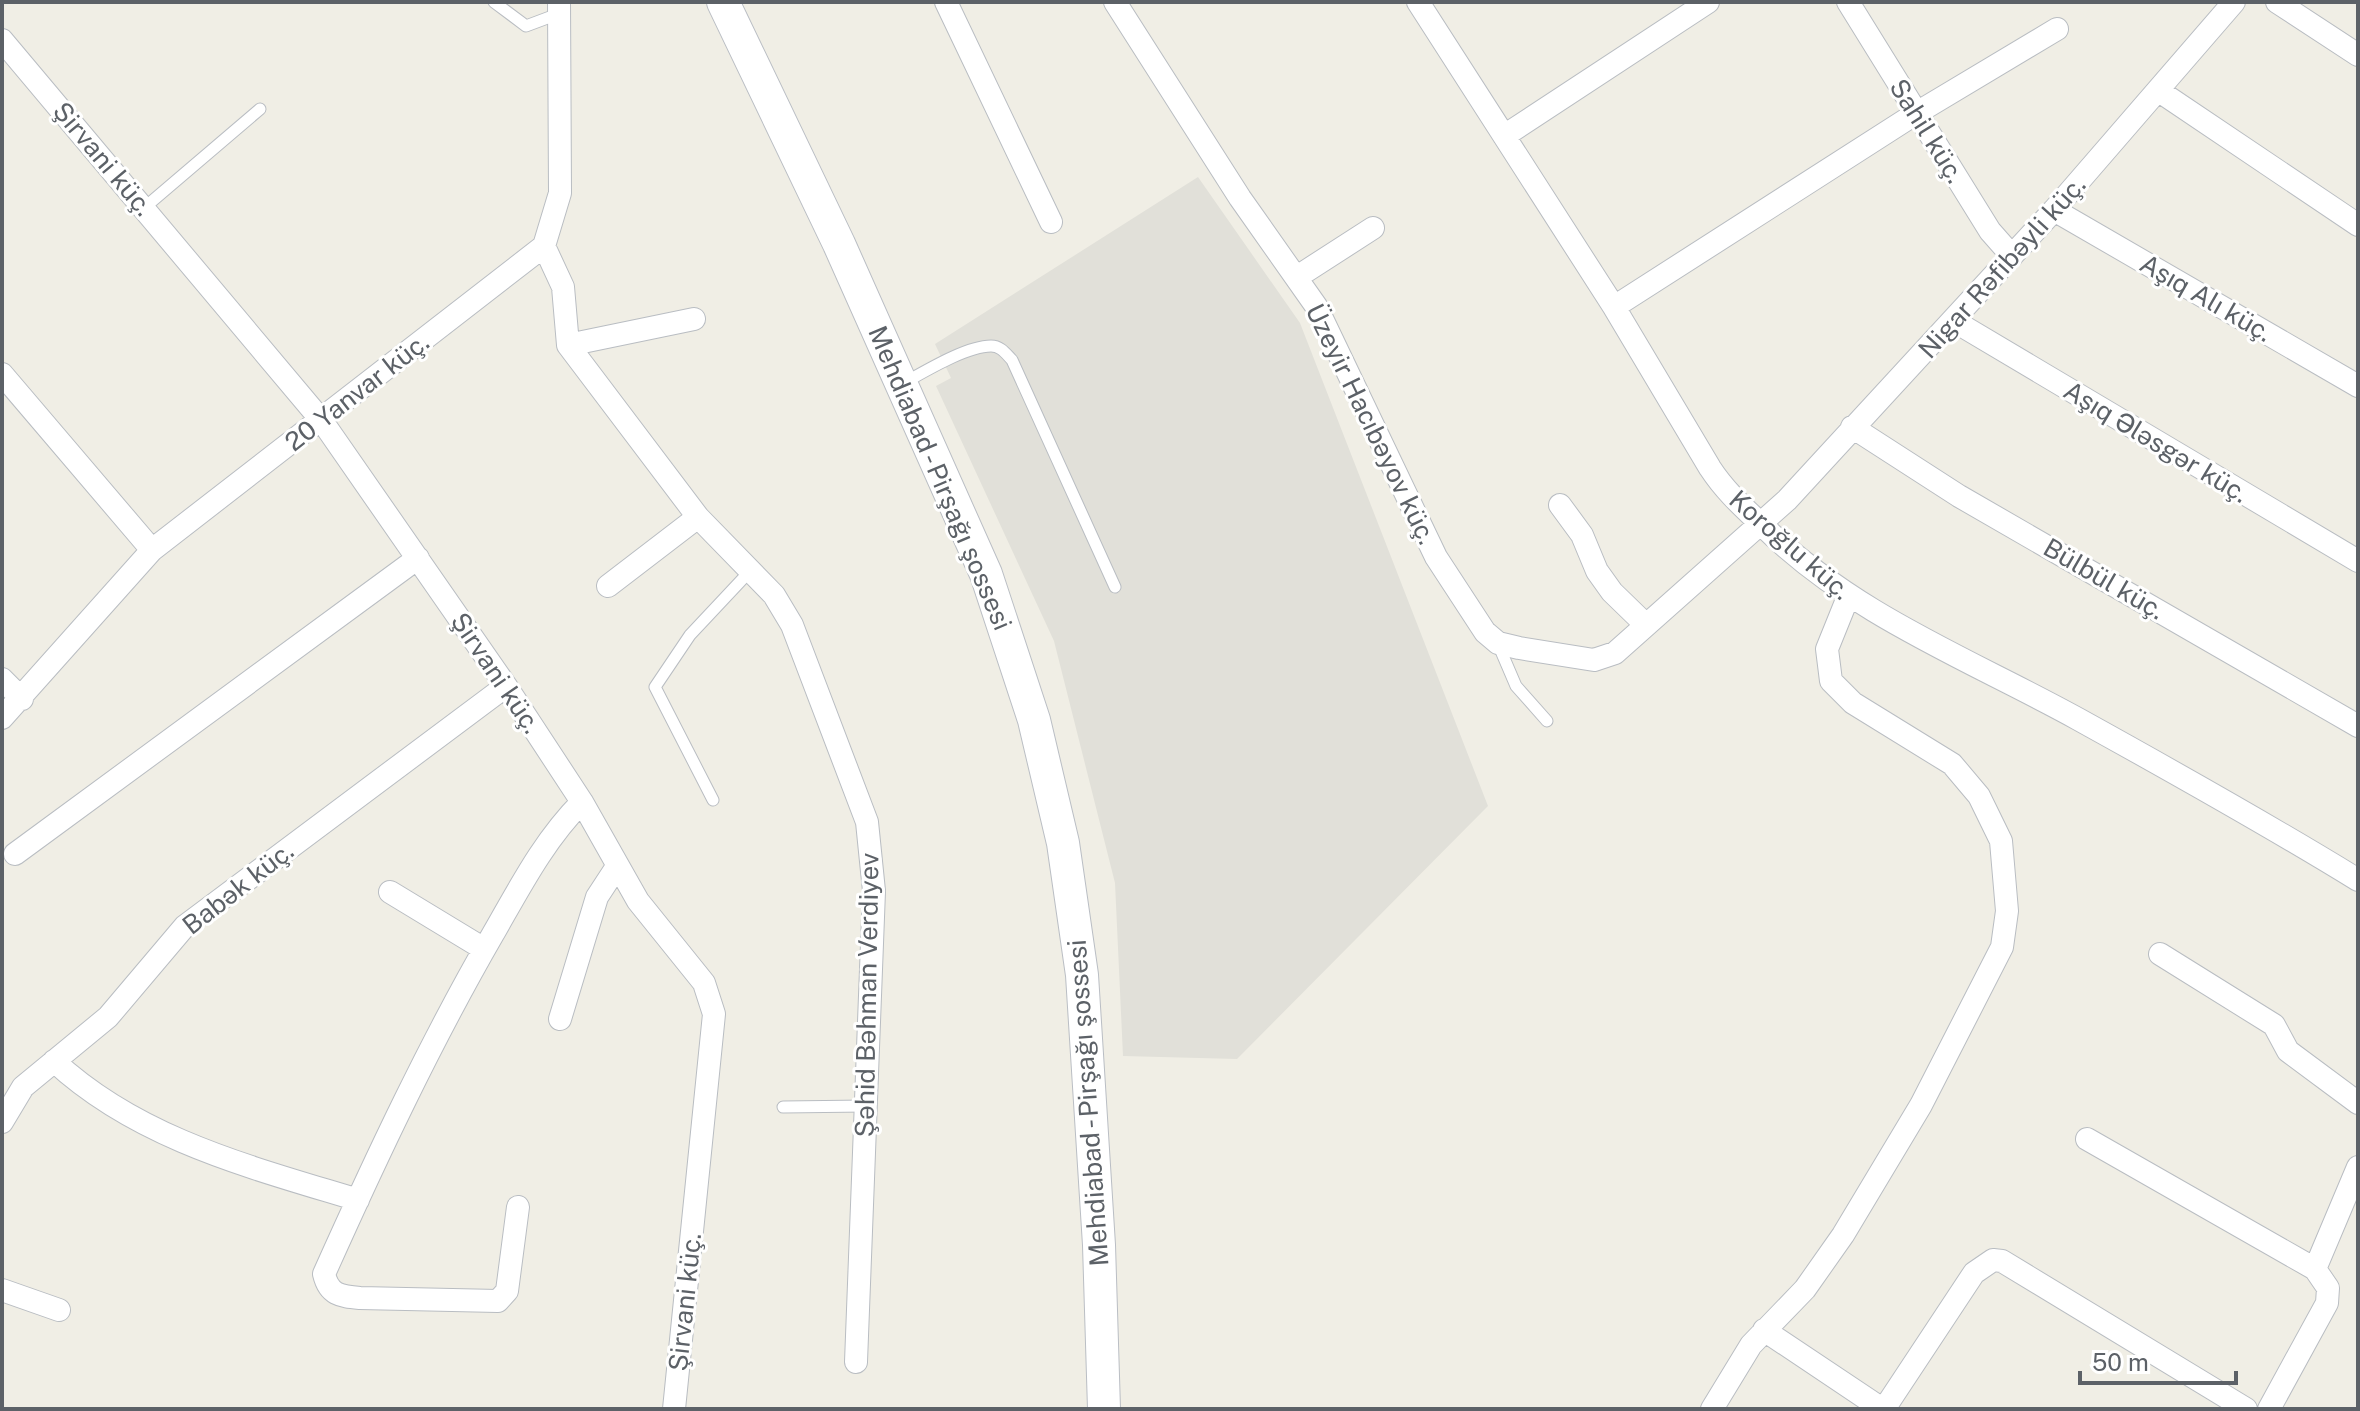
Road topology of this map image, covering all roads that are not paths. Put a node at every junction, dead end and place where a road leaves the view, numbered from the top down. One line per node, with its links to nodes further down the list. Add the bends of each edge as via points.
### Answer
1 (494, 2): 10 (lane, via 526,26)
2 (723, 2): 31 (main road, Mehdiabad - Pirşağı şossesi)
3 (946, 2): 20 (street)
4 (1115, 2): 25 (street, Üzeyir Hacıbəyov küç.)
5 (1418, 2): 17 (street, Koroğlu küç.)
6 (1708, 2): 17 (street)
7 (1848, 2): 16 (street, Sahil küç.)
8 (2234, 2): 14 (street, Nigar Rəfibəyli küç.)
9 (2277, 2): 13 (street)
10 (559, 8): 23 (street, via 560,193)
11 (2057, 29): 16 (street)
12 (2, 40): 18 (street, Şirvani küç.)
13 (2358, 55)
14 (2159, 91): 19 (street, Nigar Rəfibəyli küç.); 21 (street)
15 (260, 109): 18 (lane)
16 (1915, 114): 24 (street, Sahil küç., via 1990,231); 26 (street)
17 (1504, 136): 26 (street, Koroğlu küç.)
18 (144, 208): 33 (street, Şirvani küç.)
19 (2054, 210): 24 (street, Nigar Rəfibəyli küç.); 32 (street, Aşıq Alı küç.)
20 (1051, 222)
21 (2358, 225)
22 (1373, 228): 25 (street)
23 (544, 246): 29 (street, via 563,287); 33 (street, 20 Yanvar küç.)
24 (2012, 256): 28 (street, Nigar Rəfibəyli küç.)
25 (1297, 277): 46 (street, Üzeyir Hacıbəyov küç., via 1329,330 1436,557 1485,632)
26 (1614, 307): 37 (street, Koroğlu küç., via 1724,489)
27 (694, 319): 29 (street)
28 (1954, 321): 34 (street, Nigar Rəfibəyli küç.); 40 (street, Aşıq Ələsgər küç.)
29 (568, 345): 36 (street, Şəhid Bəhman Verdiyev)
30 (2, 374): 38 (street)
31 (901, 384): 43 (lane, via 944,362 989,346 1000,348 1012,360); 77 (main road, Mehdiabad - Pirşağı şossesi, via 1004,625 1034,720 1060,831 1082,975)
32 (2358, 386)
33 (322, 421): 38 (street, 20 Yanvar küç.); 39 (street, Şirvani küç.)
34 (1852, 427): 37 (street, Nigar Rəfibəyli küç.); 52 (street, Bülbül küç., via 1959,496)
35 (1560, 505): 45 (street, via 1612,592)
36 (698, 517): 41 (street, Şəhid Bəhman Verdiyev); 42 (street)
37 (1760, 523): 44 (street, Koroğlu küç.); 45 (street, Nigar Rəfibəyli küç.)
38 (152, 550): 49 (street, 20 Yanvar küç.)
39 (418, 558): 48 (street, Şirvani küç.); 55 (street)
40 (2358, 561)
41 (752, 569): 53 (lane, via 690,635 655,687); 64 (street, Şəhid Bəhman Verdiyev, via 792,625 867,822 874,891)
42 (608, 586)
43 (1115, 587)
44 (1848, 597): 57 (street, Koroğlu küç., via 2078,719); 74 (street, via 1827,649 1831,681 1853,703 1952,764 1979,796 2001,841 2007,911 2002,947 1921,1105 1828,1259)
45 (1645, 624): 46 (street, Nigar Rəfibəyli küç., via 1615,653 1594,660)
46 (1498, 643): 51 (lane, via 1516,686)
47 (2, 679): 49 (street)
48 (506, 686): 54 (street, Şirvani küç.); 62 (street, Babək küç., via 185,926 108,1017)
49 (22, 699): 50 (street, 20 Yanvar küç.)
50 (2, 718)
51 (1547, 721)
52 (2358, 726)
53 (713, 800)
54 (582, 802): 56 (street, Şirvani küç.); 59 (street, via 557,827)
55 (15, 854)
56 (616, 868): 61 (street, via 597,897); 76 (street, Şirvani küç., via 704,983 714,1014)
57 (2358, 880)
58 (390, 892): 59 (street)
59 (484, 949): 69 (street, via 442,1022)
60 (2160, 954): 63 (street, via 2274,1025 2288,1051)
61 (560, 1019)
62 (54, 1061): 66 (street, Babək küç., via 23,1087); 69 (street, via 111,1107 148,1128)
63 (2358, 1103)
64 (866, 1106): 65 (lane); 75 (street, Şəhid Bəhman Verdiyev)
65 (783, 1107)
66 (2, 1122)
67 (2087, 1139): 71 (street)
68 (2358, 1167): 71 (street)
69 (358, 1200): 70 (street, via 324,1274 327,1287 338,1296 498,1301 507,1291)
70 (518, 1207)
71 (2315, 1269): 81 (street, via 2328,1288 2327,1303)
72 (2, 1290): 73 (street)
73 (59, 1310)
74 (1764, 1330): 78 (street); 79 (street)
75 (856, 1362)
76 (674, 1409)
77 (1104, 1409)
78 (1712, 1409)
79 (1883, 1409): 80 (street, via 1974,1273 1993,1260)
80 (2246, 1409)
81 (2269, 1409)

